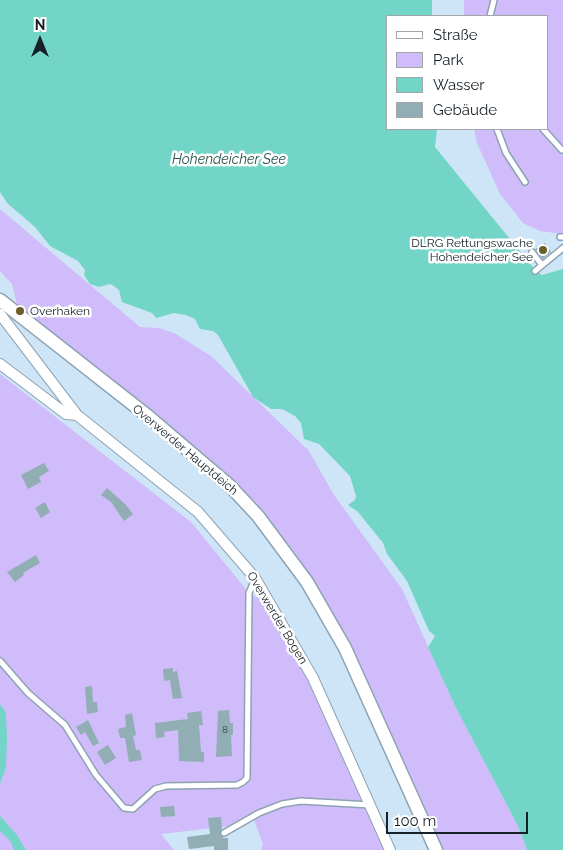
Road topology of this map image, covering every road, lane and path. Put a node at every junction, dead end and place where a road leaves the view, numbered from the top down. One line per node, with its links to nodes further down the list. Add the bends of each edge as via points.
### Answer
1 (494, 0): 2 (lane)
2 (490, 15)
3 (497, 130): 6 (lane, via 506,154)
4 (544, 130): 5 (lane)
5 (562, 150)
6 (525, 182)
7 (563, 248): 9 (lane)
8 (532, 252): 9 (lane)
9 (542, 265): 10 (lane)
10 (535, 270)
11 (0, 300): 20 (street, Overwerder Hauptdeich, via 184,447 230,486 263,522 307,582 345,648)
12 (0, 314): 14 (street, Overwerder Bogen)
13 (0, 364): 14 (street, Overwerder Bogen, via 66,414)
14 (77, 415): 15 (street, Overwerder Bogen, via 198,512)
15 (255, 578): 16 (lane, via 249,593 247,778 237,785 166,786 155,789 133,809 124,808 96,776 65,725); 17 (street, Overwerder Bogen, via 313,678)
16 (0, 661)
17 (370, 805): 18 (lane, via 301,801 282,804); 19 (street, Overwerder Bogen)
18 (224, 833)
19 (390, 850)
20 (436, 850)

